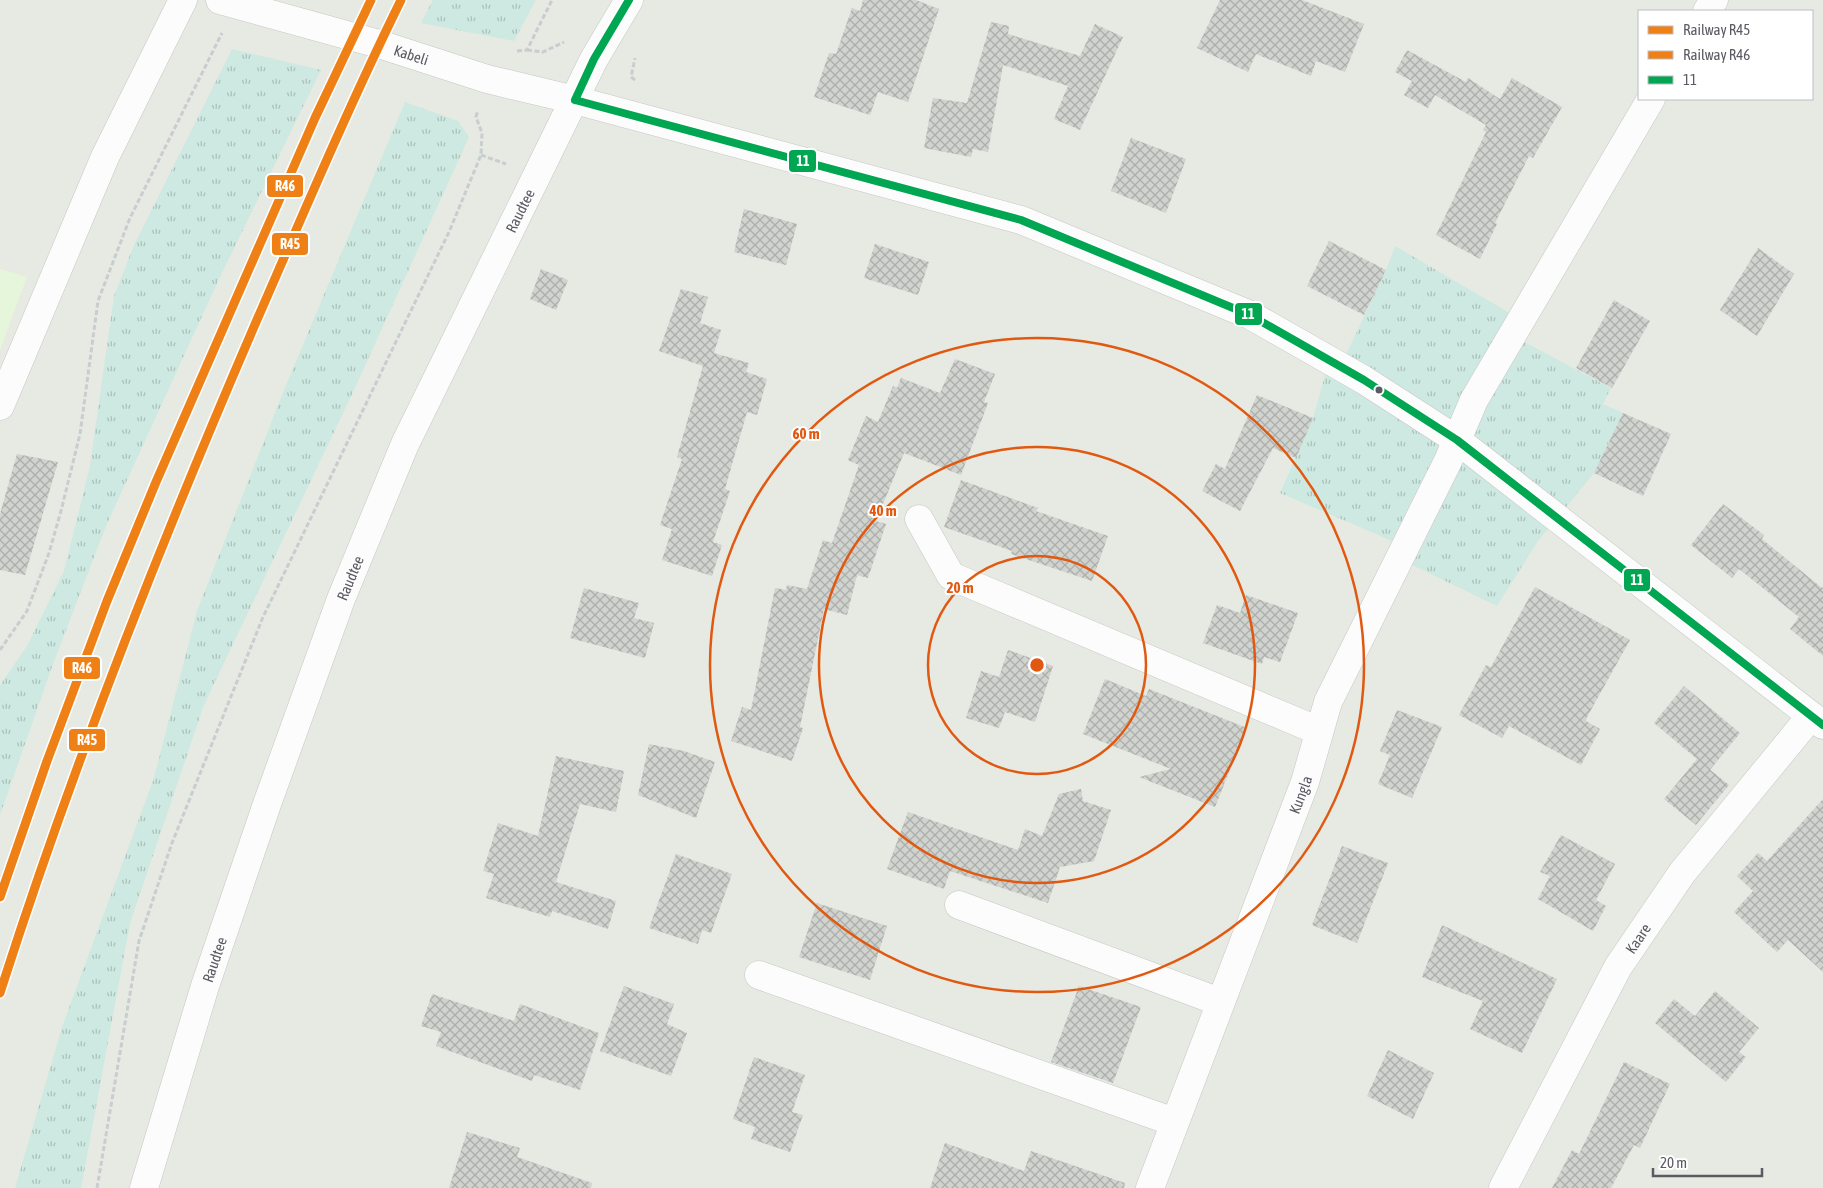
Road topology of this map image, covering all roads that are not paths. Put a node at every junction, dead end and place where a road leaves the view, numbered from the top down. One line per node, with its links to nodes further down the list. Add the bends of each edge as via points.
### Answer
1 (183, 0): 6 (street, via 105,157)
2 (629, 0): 4 (street, Raudtee, via 594,59)
3 (232, 2): 4 (street, Kabeli, via 487,79)
4 (575, 100): 7 (street, Kabeli, via 1021,220 1250,315 1364,380); 15 (street, Raudtee, via 404,444 341,600 208,977)
5 (1650, 100): 7 (street, Kungla, via 1474,400)
6 (0, 406)
7 (1457, 440): 9 (street, Kabeli); 10 (street, Kungla, via 1328,702)
8 (919, 519): 10 (street, via 951,576)
9 (1817, 720): 17 (street, Kaare, via 1682,873 1618,967)
10 (1319, 731): 13 (street, Kungla, via 1305,782)
11 (959, 905): 13 (street)
12 (759, 975): 14 (street)
13 (1220, 1002): 14 (street, Kungla)
14 (1174, 1122): 16 (street, Kungla)
15 (144, 1188)
16 (1150, 1188)
17 (1503, 1188)

